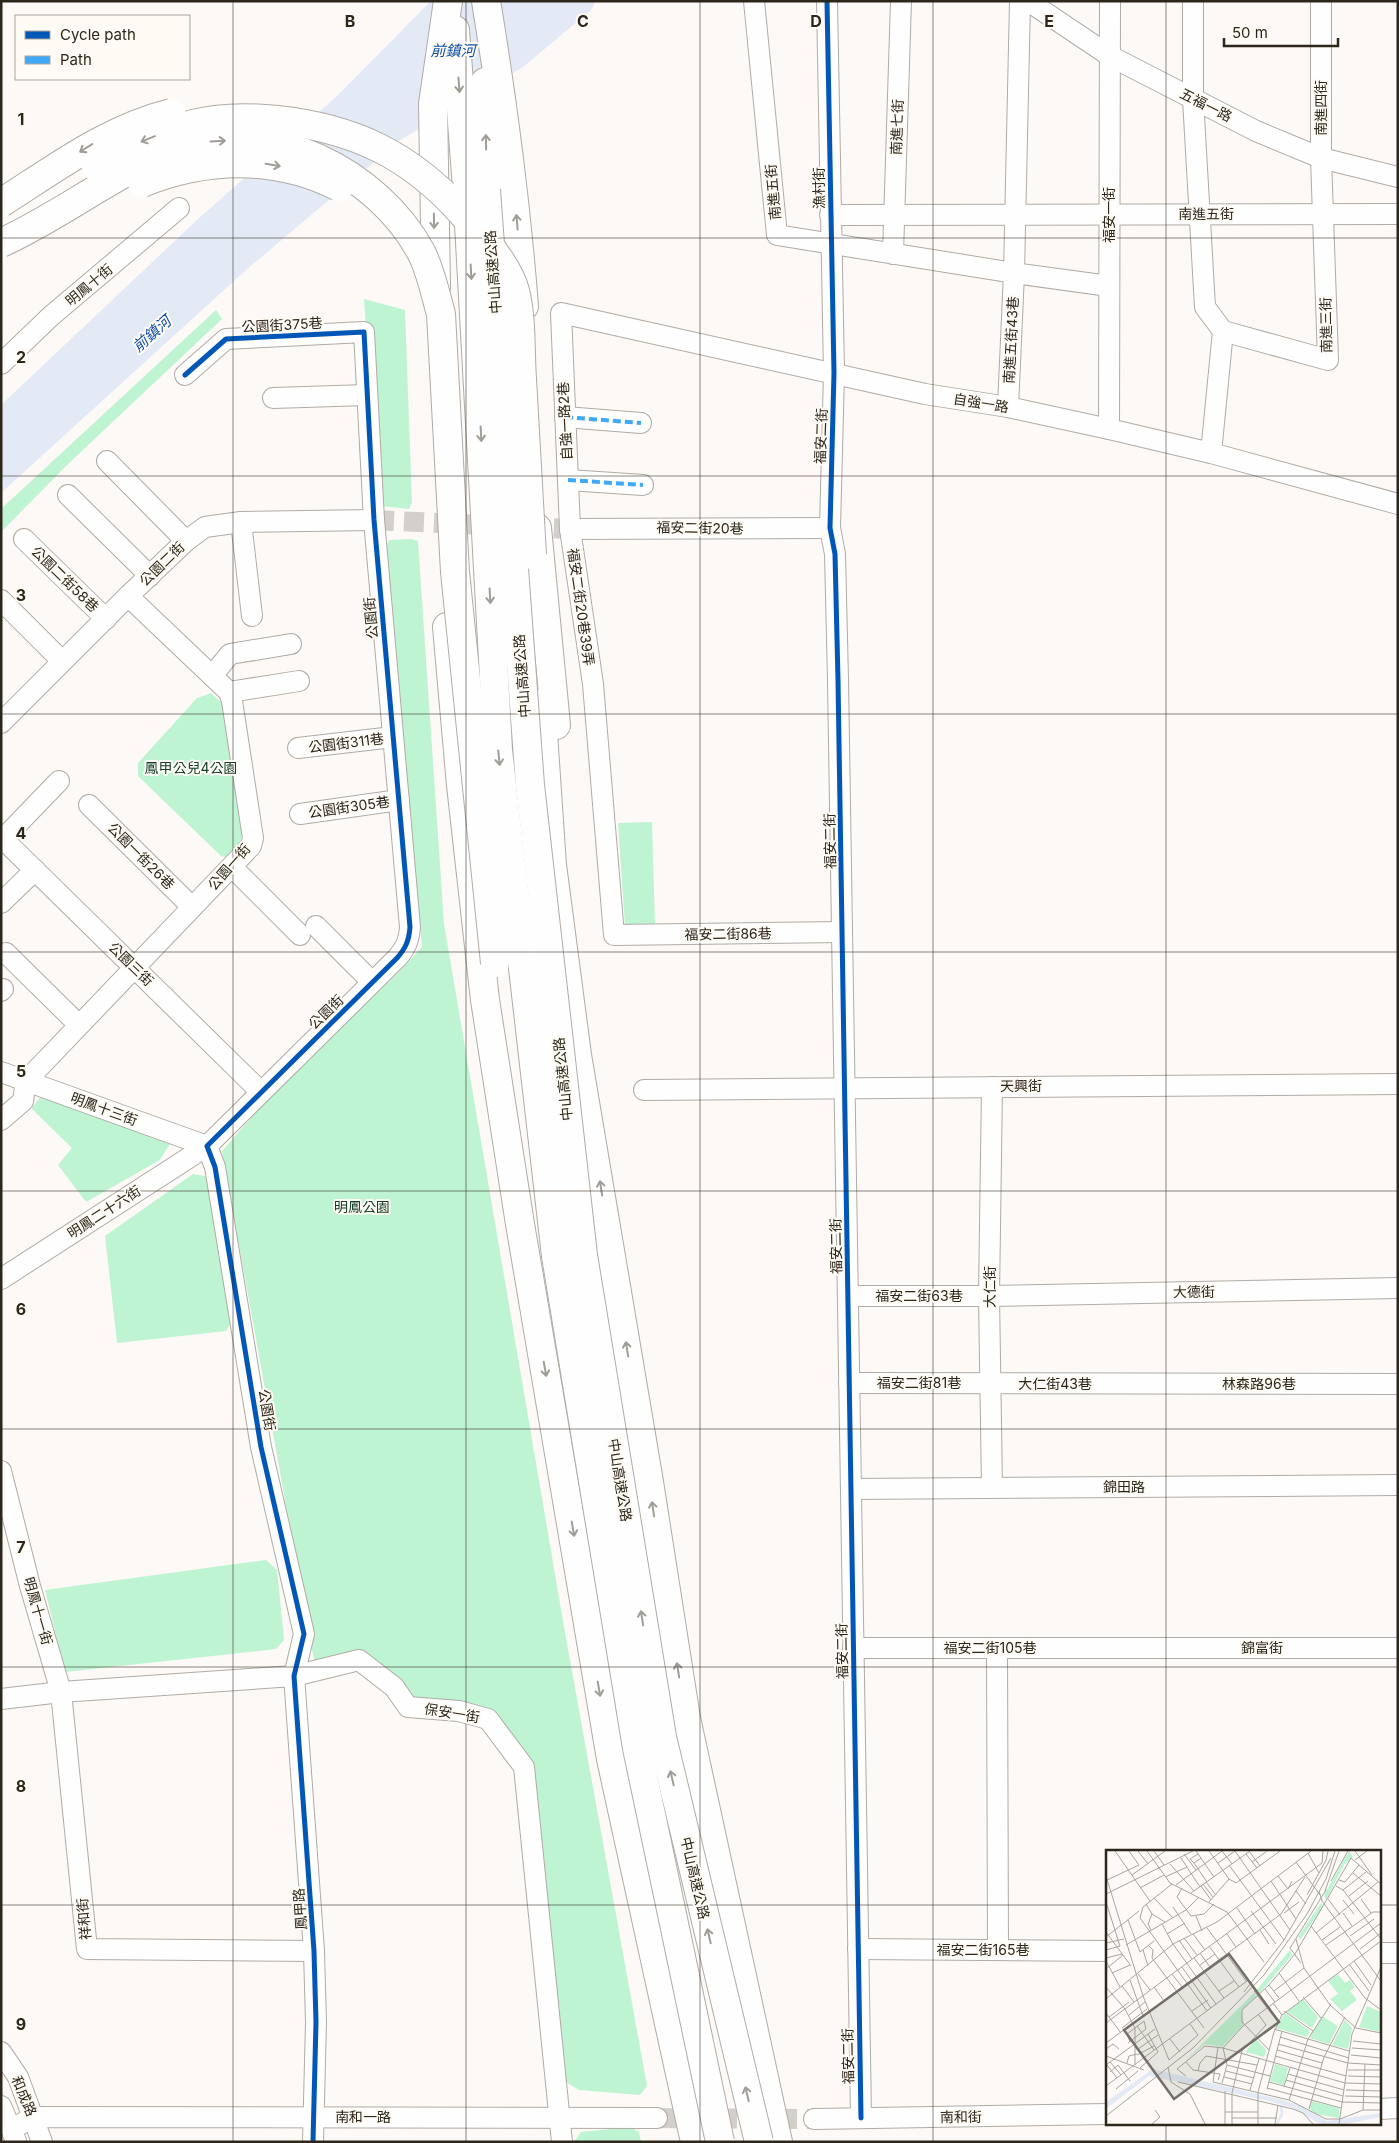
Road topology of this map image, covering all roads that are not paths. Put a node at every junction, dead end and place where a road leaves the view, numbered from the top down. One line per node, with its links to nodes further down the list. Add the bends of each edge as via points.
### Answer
1 (448, 1): 100 (highway, one-way to 100, via 433,104 432,137 441,554 485,1000)
2 (453, 1): 141 (highway, 中山高速公路, one-way to 141, bridge, via 467,188 498,750 556,1256 637,1748)
3 (485, 1): 94 (highway, one-way to 3, via 575,924 536,515 515,197 501,87); 142 (highway, 中山高速公路, one-way to 3, bridge, via 662,1737 583,1255 530,785 486,190)
4 (754, 1): 27 (street, 南進五街, via 777,235)
5 (827, 1): 22 (street, 漁村街)
6 (901, 1): 23 (street, 南進七街)
7 (1020, 1): 24 (street)
8 (1028, 1): 12 (street, 五福一路)
9 (1110, 1): 12 (street, 福安一街)
10 (1193, 1): 13 (street)
11 (1321, 1): 14 (street, 南進四街)
12 (1110, 56): 13 (street, 五福一路); 18 (street, 福安一街)
13 (1193, 99): 14 (street, 五福一路, via 1256,131); 19 (street)
14 (1321, 158): 15 (street, 五福一路); 20 (street, 南進四街)
15 (1398, 177)
16 (1, 203): 32 (highway, one-way to 16, bridge, via 508,262 477,210 422,158 362,124 311,108 236,101 192,107 144,120 98,141)
17 (179, 208): 37 (street, 明鳳十街, via 51,316)
18 (1109, 214): 19 (street, 南進五街); 24 (street, 南進五街); 31 (street, 福安一街)
19 (1200, 214): 20 (street, 南進五街); 35 (street, via 1205,307)
20 (1323, 214): 21 (street, 南進五街); 35 (street, 南進三街, via 1328,360)
21 (1398, 214)
22 (830, 215): 23 (street, 南進五街); 27 (street, 漁村街)
23 (893, 215): 24 (street, 南進五街); 28 (street, 南進七街)
24 (1015, 215): 30 (street)
25 (1, 224): 32 (highway, one-way to 25, bridge, via 487,241 427,178 370,142 309,123 243,118 180,127 128,148)
26 (1, 242): 34 (highway, one-way to 34, bridge, via 28,230 135,166 177,149 225,141 282,145 302,150 365,186 396,217 422,253 441,314)
27 (831, 244): 28 (street, 南進五街); 38 (street, 漁村街)
28 (893, 254): 30 (street, 南進五街)
29 (1, 257): 34 (highway, one-way to 34, bridge, via 106,199 160,176 201,165 266,164 296,170 334,184 375,213 408,251 421,273)
30 (1014, 273): 31 (street, 南進五街); 42 (street, 南進五街43巷)
31 (1109, 286): 45 (street, 福安一街)
32 (515, 289): 94 (highway, bridge, via 552,865 577,1055)
33 (561, 313): 38 (street, 自強一路); 43 (street, 自強一路2巷)
34 (441, 326): 100 (highway, bridge, via 455,572 495,963 531,1206)
35 (1223, 331): 46 (street)
36 (364, 332): 39 (street, 公園街375巷, via 226,339); 40 (street, 公園街)
37 (1, 364)
38 (834, 373): 42 (street, 自強一路, via 925,394); 54 (street, 福安二街)
39 (185, 375)
40 (367, 396): 41 (street); 52 (street, 公園街)
41 (273, 398)
42 (1008, 407): 45 (street, 自強一路)
43 (565, 417): 44 (street); 48 (street, 自強一路2巷)
44 (641, 422)
45 (1109, 429): 46 (street, 自強一路)
46 (1210, 453): 51 (street, 自強一路)
47 (107, 461): 57 (street)
48 (568, 480): 49 (street); 55 (street, 自強一路2巷)
49 (643, 485)
50 (68, 495): 58 (street)
51 (1398, 504)
52 (374, 520): 53 (street, 公園二街); 69 (street, 公園街)
53 (241, 522): 57 (street, 公園二街, via 206,527); 61 (street)
54 (830, 528): 55 (street, 福安二街20巷); 80 (street, 福安二街, via 835,554)
55 (570, 529): 81 (street, 福安二街20巷39弄, via 593,684)
56 (24, 539): 62 (street, 公園二街58巷)
57 (186, 541): 58 (street, 公園二街)
58 (150, 576): 59 (street, 公園二街)
59 (128, 596): 62 (street, 公園二街); 65 (street)
60 (1, 600): 64 (street)
61 (252, 616)
62 (106, 619): 64 (street, 公園二街)
63 (291, 644): 65 (street, via 230,654)
64 (62, 661): 68 (street, 公園二街)
65 (212, 676): 67 (street)
66 (298, 681): 67 (street)
67 (229, 692): 76 (street, 公園一街, via 253,838 251,846)
68 (1, 723)
69 (393, 737): 70 (street, 公園街311巷); 72 (street, 公園街)
70 (298, 748)
71 (59, 781): 75 (street)
72 (399, 800): 74 (street, 公園街305巷); 84 (street, 公園街, via 410,937 405,949)
73 (89, 806): 79 (street, 公園一街26巷)
74 (300, 814)
75 (2, 838): 77 (street, 公園三街)
76 (232, 867): 79 (street, 公園一街); 84 (street)
77 (35, 870): 78 (street); 83 (street, 公園三街)
78 (1, 903)
79 (192, 908): 83 (street, 公園一街)
80 (842, 932): 81 (street, 福安二街86巷); 90 (street, 福安二街)
81 (614, 936)
82 (6, 953): 85 (street)
83 (134, 967): 85 (street, 公園一街); 92 (street, 公園三街)
84 (372, 982): 92 (street, 公園街)
85 (79, 1025): 87 (street, 公園一街)
86 (1, 1072): 87 (street, 明鳳十三街)
87 (26, 1081): 93 (street, via 23,1101); 95 (street, 明鳳十三街)
88 (1398, 1084): 89 (street, 天興街)
89 (992, 1087): 90 (street, 天興街); 99 (street, 大仁街)
90 (845, 1088): 91 (street, 天興街); 98 (street, 福安二街)
91 (644, 1090)
92 (260, 1091): 95 (street, 公園街)
93 (1, 1120)
94 (590, 1122): 116 (highway, one-way to 94)
95 (207, 1146): 96 (street, 明鳳二十六街); 113 (street, 公園街, via 214,1167 261,1447 304,1634)
96 (1, 1279)
97 (1398, 1288): 99 (street, 大德街)
98 (848, 1296): 99 (street, 福安二街63巷); 101 (street, 福安二街)
99 (989, 1296): 102 (street, 大仁街)
100 (537, 1321): 117 (highway, one-way to 117)
101 (849, 1383): 102 (street, 福安二街81巷); 108 (street, 福安二街)
102 (990, 1384): 103 (street, 大仁街43巷); 107 (street, 大仁街)
103 (1120, 1384): 104 (street, 林森路96巷)
104 (1398, 1384)
105 (1, 1471): 114 (street, 明鳳十一街)
106 (1398, 1484): 107 (street, 錦田路)
107 (992, 1488): 108 (street, 錦田路)
108 (851, 1489): 109 (street, 福安二街)
109 (853, 1648): 110 (street, 福安二街105巷); 119 (street, 福安二街)
110 (997, 1648): 111 (street, 福安二街105巷); 120 (street)
111 (1127, 1648): 112 (street, 錦富街)
112 (1398, 1648)
113 (294, 1676): 114 (street, 保安一街); 118 (street, 鳳甲路); 130 (street, 保安一街, via 359,1660 394,1687 408,1706 459,1711 488,1719 524,1767)
114 (61, 1692): 115 (street, 保安一街); 118 (street, 祥和街, via 87,1949)
115 (1, 1700)
116 (686, 1718): 143 (highway); 144 (highway)
117 (611, 1759): 139 (highway); 140 (highway)
118 (314, 1950): 131 (street, 鳳甲路)
119 (858, 1950): 120 (street, 福安二街165巷); 133 (street, 福安二街)
120 (998, 1950): 121 (street, 福安二街165巷)
121 (1106, 1951)
122 (1382, 1953): 123 (street)
123 (1398, 1953)
124 (1, 2052): 129 (street, 和成路, via 18,2077)
125 (1, 2106): 135 (street, 和成路)
126 (1398, 2108): 127 (street)
127 (1382, 2109)
128 (1106, 2114): 133 (street, 南和街)
129 (33, 2116): 131 (street, 南和一路); 135 (street); 136 (street, 和成路)
130 (559, 2117): 131 (street, 南和一路); 132 (street, 南和一路); 138 (street, 保安一街)
131 (313, 2118): 137 (street, 鳳甲路)
132 (657, 2118)
133 (861, 2118): 134 (street, 南和街)
134 (814, 2119)
135 (14, 2136)
136 (42, 2142)
137 (314, 2142)
138 (562, 2142)
139 (695, 2142)
140 (704, 2142)
141 (720, 2142)
142 (758, 2142)
143 (778, 2142)
144 (790, 2142)

